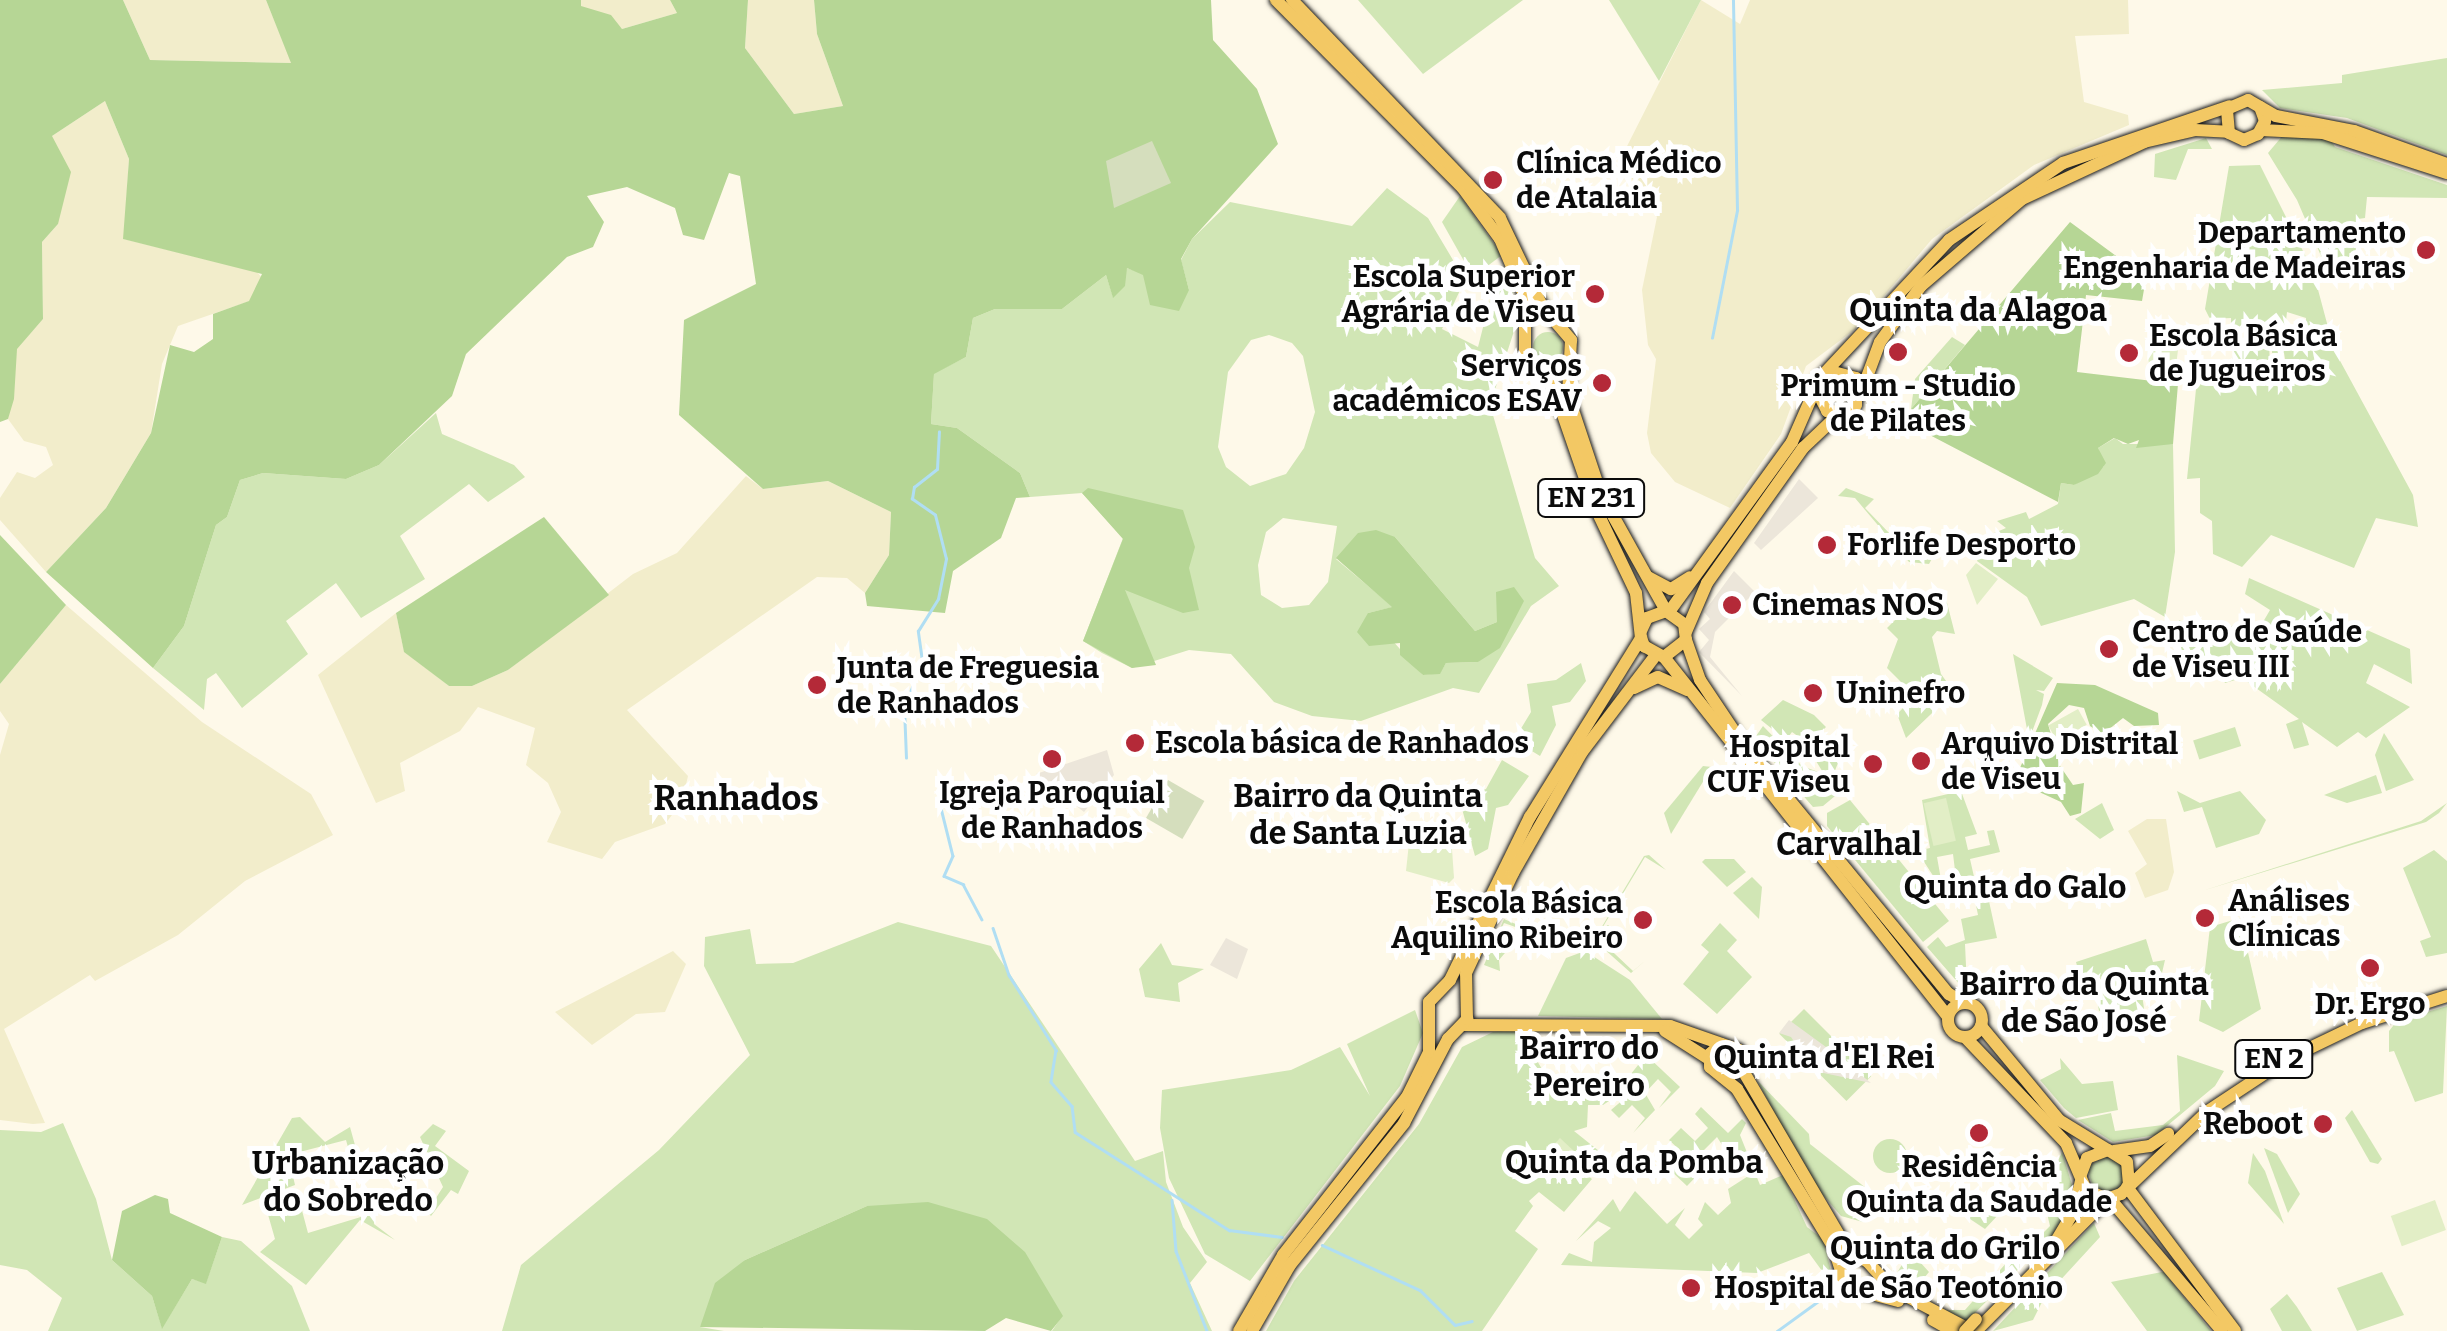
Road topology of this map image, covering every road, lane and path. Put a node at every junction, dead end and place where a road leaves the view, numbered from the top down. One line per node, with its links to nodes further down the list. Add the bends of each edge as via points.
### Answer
1 (1276, 0): 10 (main road, EN 231, via 1480,208 1519,276)
2 (1292, 0): 9 (main road, EN 231, via 1489,203)
3 (2230, 106): 4 (main road, via 2242,100); 6 (main road); 13 (main road, via 2082,154 1993,205 1929,260)
4 (2260, 106): 5 (main road); 7 (main road)
5 (2262, 130): 6 (main road, via 2244,140); 8 (main road, via 2337,136)
6 (2228, 132): 15 (main road, via 2206,129 2144,142 2022,199 1921,286 1880,342)
7 (2447, 164)
8 (2447, 174)
9 (1555, 324): 10 (main road, via 1536,325); 11 (main road, EN 231, via 1570,340)
10 (1527, 334): 12 (main road, EN 231, via 1524,354)
11 (1569, 358): 12 (main road, via 1554,370); 18 (main road, EN 231, via 1570,400 1606,508)
12 (1538, 368): 20 (main road, EN 231, via 1554,386 1594,507 1634,588)
13 (1829, 370): 14 (main road); 15 (main road, via 1851,373)
14 (1816, 389): 16 (main road, via 1822,407); 17 (main road, via 1792,442)
15 (1860, 392): 16 (main road, via 1852,409)
16 (1839, 414): 21 (main road, via 1803,448 1713,575)
17 (1713, 554): 18 (main road, via 1685,584 1671,588 1656,585); 19 (main road)
18 (1634, 563): 19 (main road, EN 231)
19 (1668, 612): 20 (main road, via 1647,618); 21 (main road)
20 (1641, 634): 22 (main road); 25 (main road, via 1530,817 1454,972)
21 (1686, 636): 22 (main road); 28 (main road, via 1700,680 1746,747)
22 (1660, 656): 23 (main road); 24 (main road)
23 (1711, 717): 24 (main road, via 1678,682 1648,678); 29 (main road)
24 (1582, 752): 27 (main road, via 1491,916 1466,973)
25 (1437, 992): 27 (main road, via 1457,991); 30 (main road, via 1427,1008)
26 (2447, 992): 40 (main road, EN 2, via 2314,1037 2228,1088 2156,1143); 42 (main road, EN 2, via 2285,1060 2208,1111)
27 (1468, 1003): 31 (main road); 34 (main road)
28 (1964, 1003): 29 (main road); 33 (main road, via 1978,1008)
29 (1948, 1016): 35 (main road, via 1951,1031)
30 (1429, 1020): 34 (main road, via 1445,1031); 49 (main road, via 1429,1052 1407,1096 1283,1256)
31 (1506, 1024): 32 (main road); 34 (main road)
32 (1649, 1024): 36 (main road); 37 (main road)
33 (1981, 1026): 35 (main road); 40 (main road, via 2059,1120)
34 (1461, 1027): 50 (main road, via 1410,1114 1290,1265)
35 (1966, 1038): 41 (main road, via 2058,1134)
36 (1726, 1044): 37 (main road); 38 (main road, via 1742,1054)
37 (1709, 1061): 39 (main road)
38 (1742, 1068): 39 (main road); 44 (main road)
39 (1724, 1078): 45 (main road, via 1744,1099 1834,1246)
40 (2111, 1150): 41 (main road, EN 2, via 2092,1154); 42 (main road, via 2129,1166)
41 (2081, 1176): 43 (main road, via 2090,1194); 48 (main road, EN 2, via 2060,1235)
42 (2128, 1185): 43 (main road, EN 2); 52 (main road)
43 (2108, 1199): 48 (main road, EN 2); 51 (main road)
44 (1855, 1256): 45 (main road); 46 (main road)
45 (1840, 1268): 47 (main road, via 1842,1283)
46 (1872, 1269): 47 (main road); 48 (main road, via 1891,1288)
47 (1860, 1290): 48 (main road)
48 (1969, 1327)
49 (1240, 1331)
50 (1252, 1331)
51 (2222, 1331)
52 (2235, 1331)

